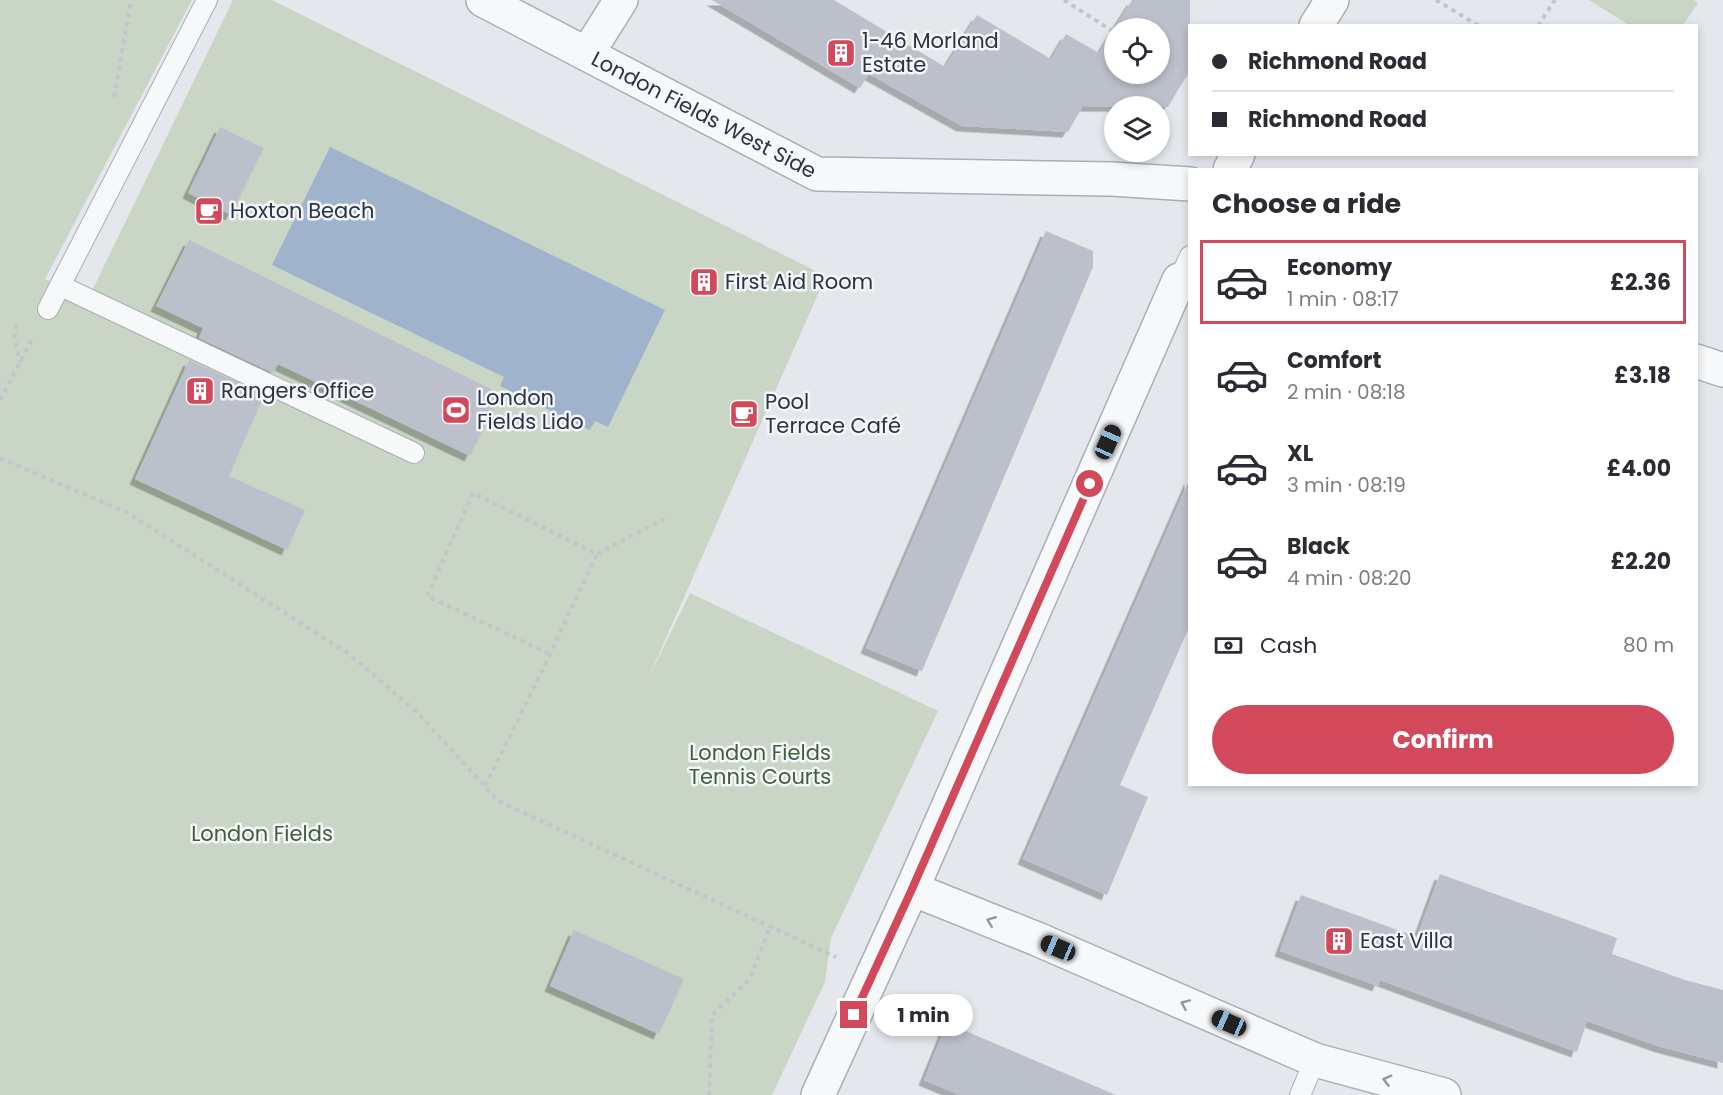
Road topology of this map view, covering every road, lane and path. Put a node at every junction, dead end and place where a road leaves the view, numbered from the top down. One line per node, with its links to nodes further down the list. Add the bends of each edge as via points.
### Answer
1 (207, 0): 17 (lane)
2 (483, 0): 12 (street, London Fields West Side)
3 (621, 0): 12 (street)
4 (1064, 0): 11 (path)
5 (1332, 0): 8 (street)
6 (1436, 0): 9 (path)
7 (1555, 0): 10 (path)
8 (1318, 24)
9 (1476, 24)
10 (1539, 24)
11 (1104, 26)
12 (588, 54): 15 (street, London Fields West Side, via 817,174)
13 (1170, 66): 14 (path)
14 (1188, 77)
15 (1188, 184)
16 (1184, 268): 28 (street)
17 (61, 286): 18 (lane); 22 (lane)
18 (48, 309): 21 (path)
19 (1698, 362): 20 (street)
20 (1723, 370)
21 (0, 400)
22 (414, 453)
23 (0, 458): 27 (path, via 128,513 349,654 419,714)
24 (669, 516): 25 (path)
25 (597, 554): 26 (path); 26 (path, via 473,493 427,596)
26 (550, 654): 27 (path)
27 (485, 787): 29 (path, via 498,801)
28 (912, 889): 31 (street, one-way to 28); 33 (street)
29 (770, 927): 30 (path); 32 (path, via 750,979 712,1015)
30 (840, 959)
31 (1315, 1060): 34 (lane); 35 (street, one-way to 31)
32 (709, 1095)
33 (818, 1095)
34 (1300, 1095)
35 (1443, 1095)

